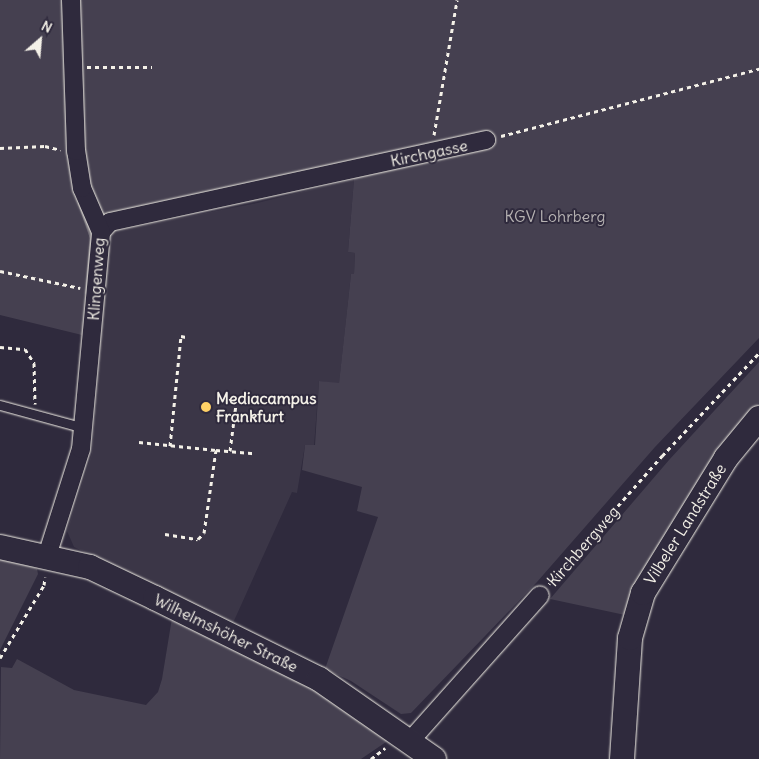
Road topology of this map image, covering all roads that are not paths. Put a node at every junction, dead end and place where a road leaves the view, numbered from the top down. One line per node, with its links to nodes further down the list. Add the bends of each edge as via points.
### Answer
1 (71, 0): 3 (street, Klingenweg, via 76,151 82,188)
2 (486, 140): 3 (street, Kirchgasse, via 110,222)
3 (101, 232): 6 (street, Klingenweg)
4 (0, 405): 6 (lane)
5 (759, 418): 12 (main road, Vilbeler Landstraße, via 721,467 643,593 630,638)
6 (84, 428): 8 (street, Klingenweg, via 81,449)
7 (0, 547): 8 (main road, Wilhelmshöher Straße)
8 (47, 556): 10 (main road, Wilhelmshöher Straße, via 90,566 319,679)
9 (540, 595): 10 (street, Kirchbergweg)
10 (410, 741): 11 (main road, Wilhelmshöher Straße)
11 (434, 759)
12 (622, 759)

